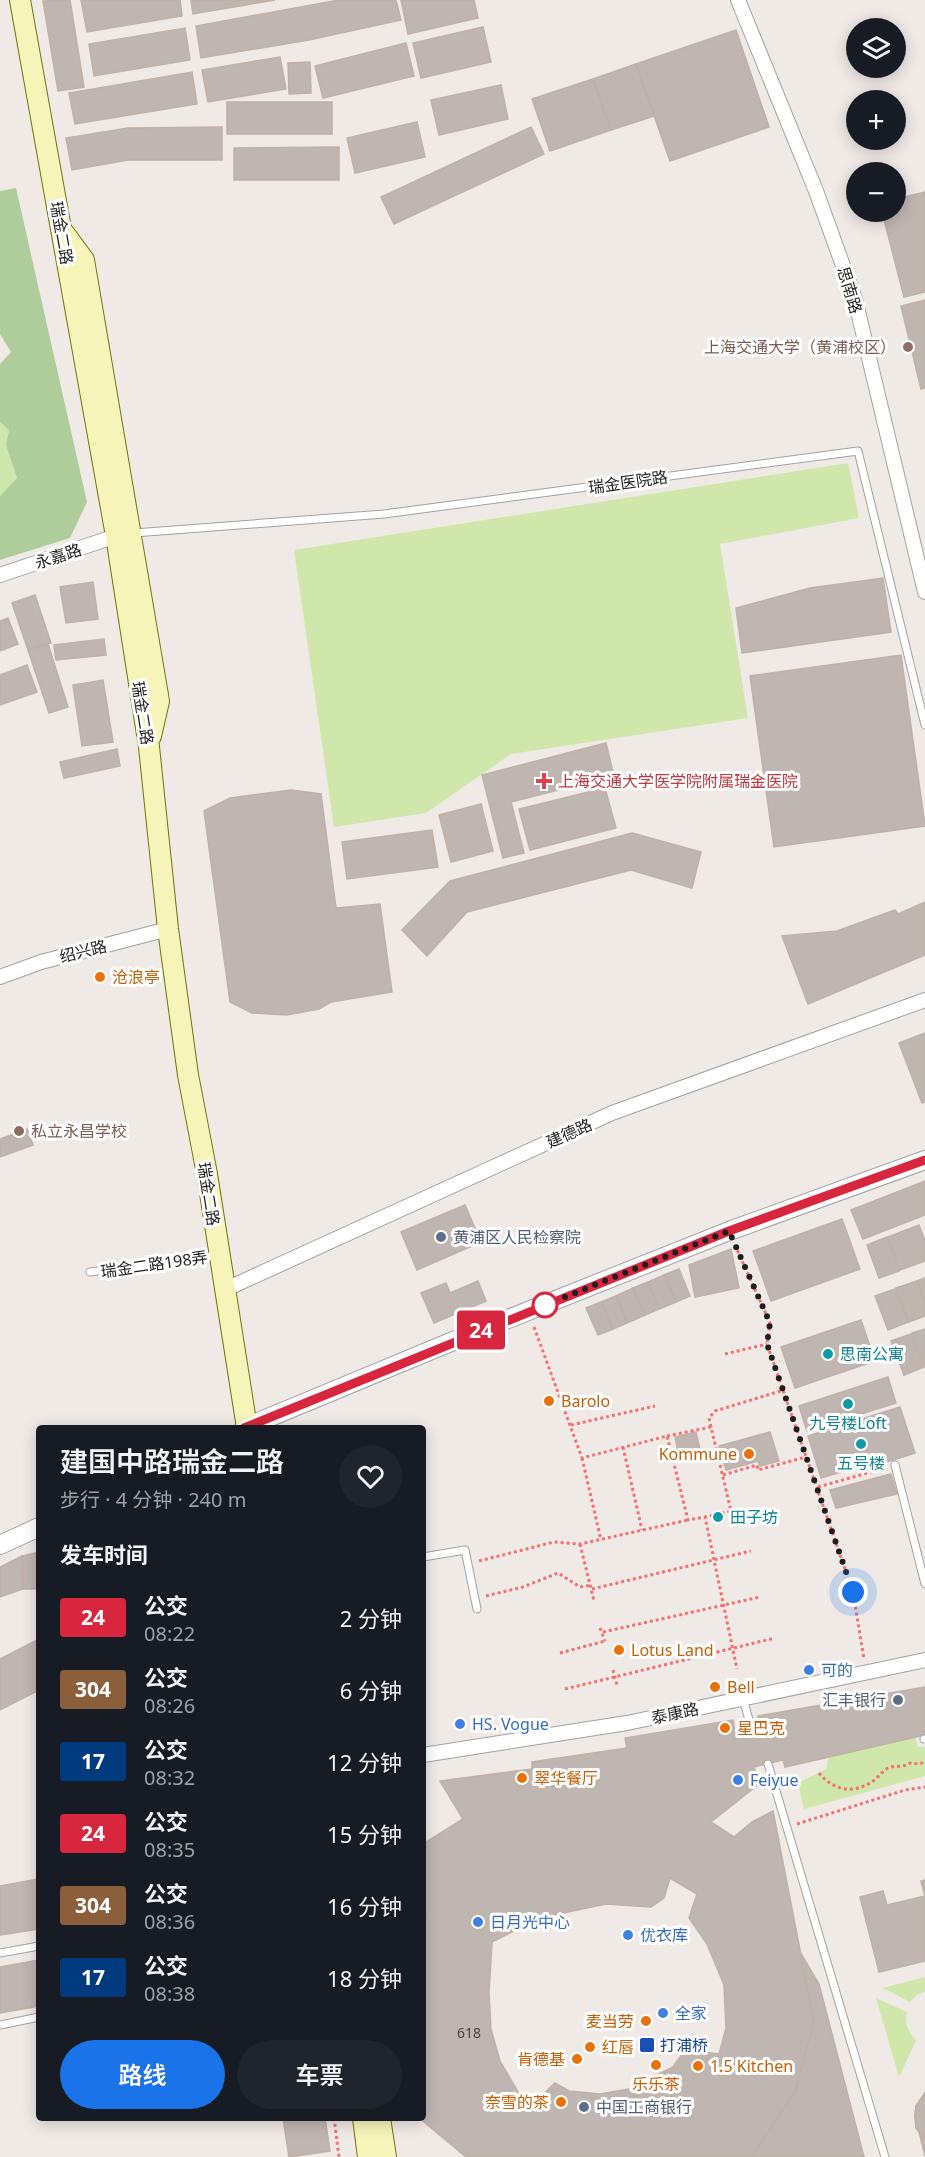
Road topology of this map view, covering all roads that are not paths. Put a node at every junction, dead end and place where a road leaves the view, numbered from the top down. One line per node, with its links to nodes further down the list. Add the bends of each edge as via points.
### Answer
1 (20, 0): 3 (main road, 瑞金二路, via 61,230)
2 (738, 0): 5 (street, 思南路, via 816,191 855,299)
3 (123, 535): 4 (street, 永嘉路); 6 (lane, 瑞金医院路, via 384,514 858,451); 7 (main road, 瑞金二路)
4 (0, 575)
5 (925, 592)
6 (925, 725)
7 (168, 929): 8 (street, 绍兴路, via 41,962); 11 (main road, 瑞金二路)
8 (0, 977)
9 (925, 1000): 13 (street, 建德路, via 612,1113)
10 (925, 1160): 15 (street, via 729,1231)
11 (219, 1255): 12 (lane, 瑞金二路198弄); 13 (main road, 瑞金二路)
12 (90, 1272)
13 (224, 1290): 14 (main road, 瑞金二路)
14 (246, 1425)
15 (253, 1425)
16 (895, 1465): 20 (lane)
17 (36, 1528): 18 (street)
18 (0, 1545)
19 (426, 1557): 21 (lane, via 465,1551)
20 (925, 1584)
21 (477, 1609)
22 (925, 1660): 23 (street, 泰康路)
23 (743, 1699): 24 (lane); 25 (street, 泰康路, via 627,1723)
24 (752, 1730)
25 (426, 1755)
26 (768, 1764): 35 (lane)
27 (36, 1947): 28 (lane)
28 (0, 1953)
29 (36, 2018): 30 (lane)
30 (0, 2025)
31 (363, 2121): 33 (main road)
32 (380, 2121): 34 (main road)
33 (368, 2157)
34 (386, 2157)
35 (885, 2157)

